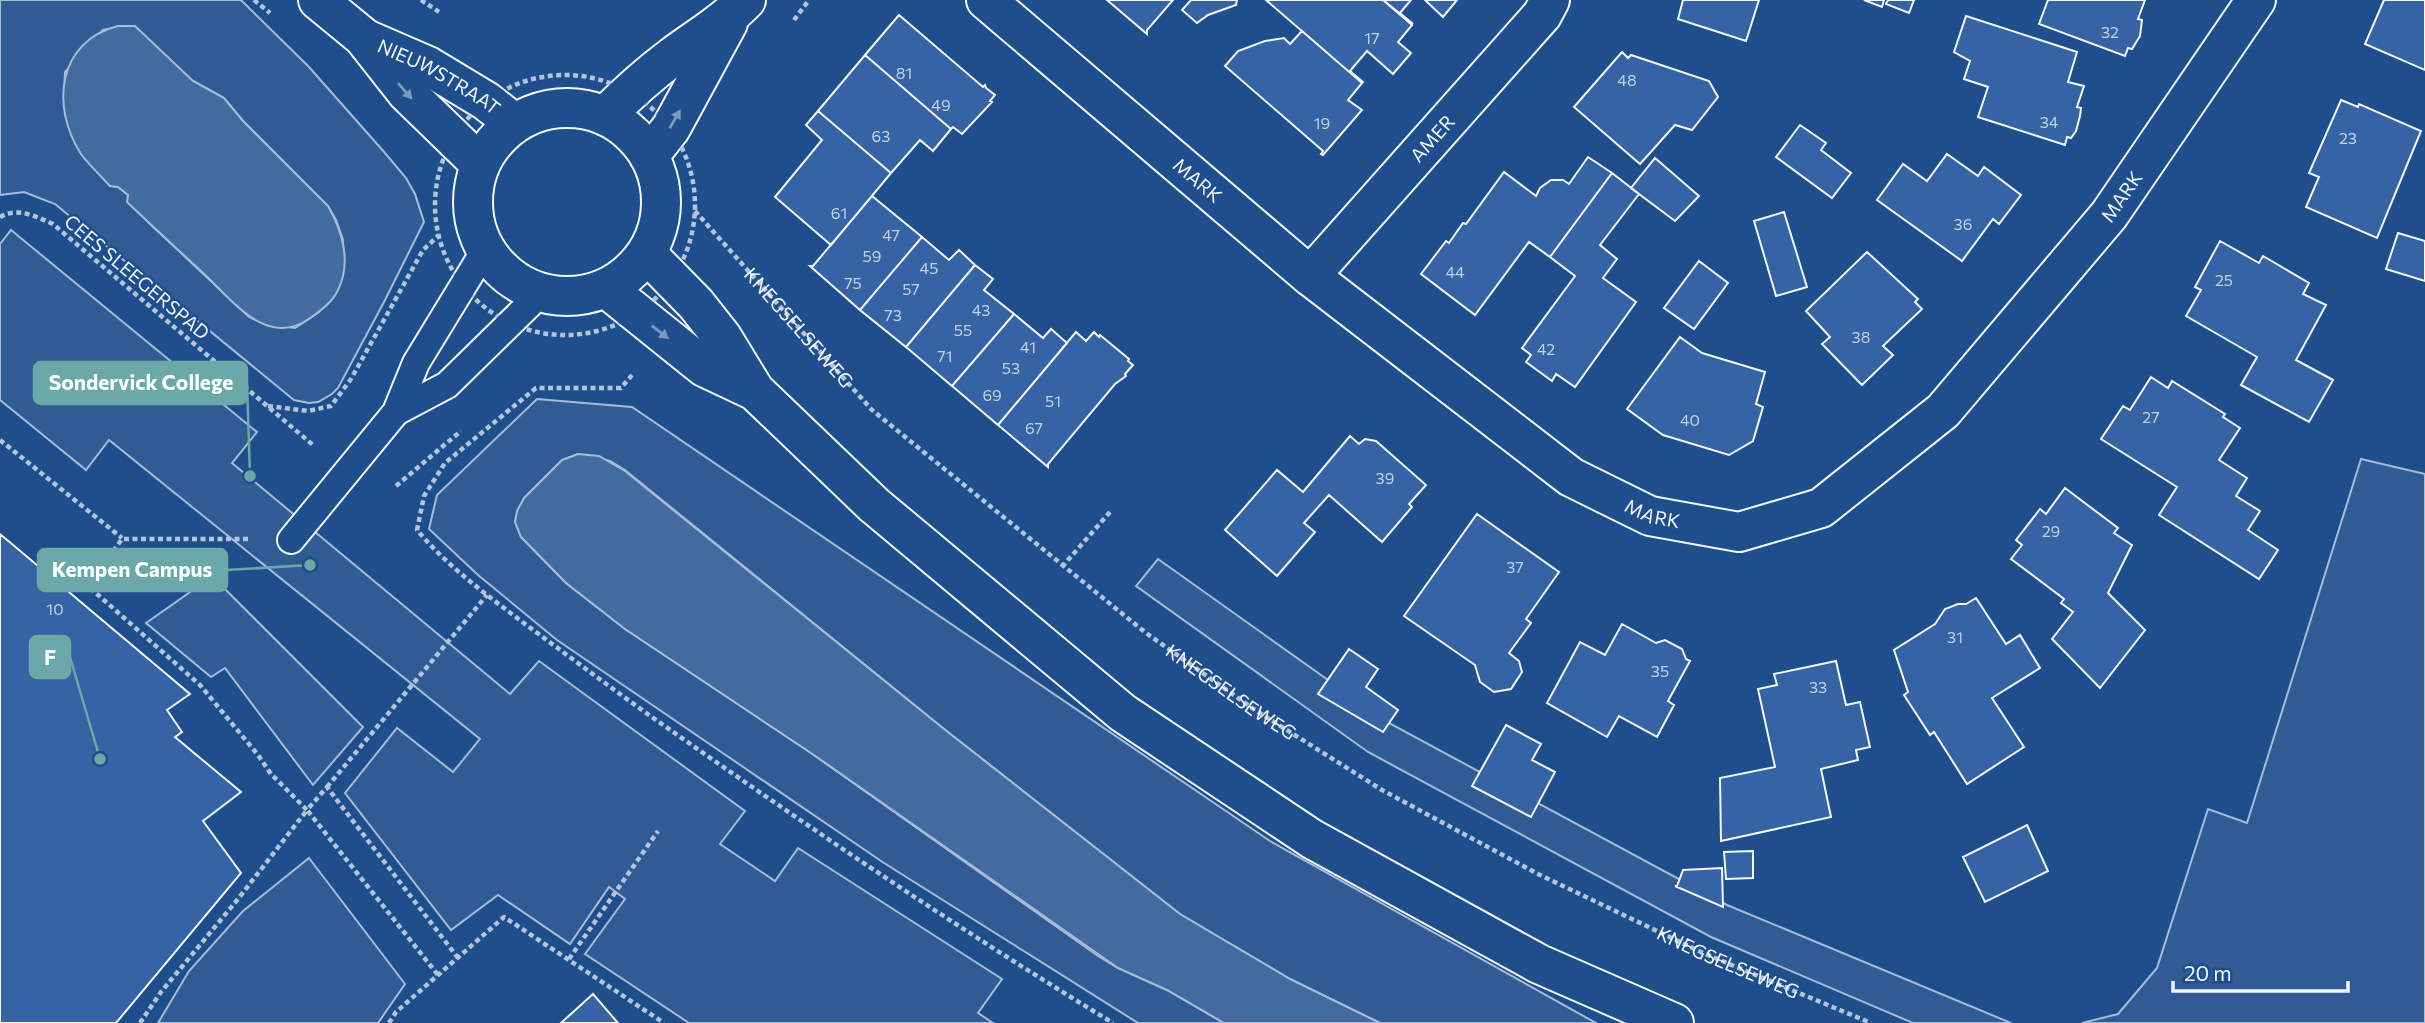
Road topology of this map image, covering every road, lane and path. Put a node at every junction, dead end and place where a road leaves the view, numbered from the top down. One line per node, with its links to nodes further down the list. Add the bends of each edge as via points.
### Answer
1 (318, 0): 6 (street, NIEUWSTRAAT)
2 (986, 0): 16 (street, MARK)
3 (1550, 0): 16 (street, AMER, via 1542,15)
4 (2256, 0): 16 (street, MARK, via 2109,215 1943,411 1821,508 1739,532 1650,516 1571,477)
5 (739, 8): 9 (street, via 671,58); 11 (street, one-way to 5, via 671,128)
6 (362, 37): 8 (street, NIEUWSTRAAT, via 428,66); 10 (street, NIEUWSTRAAT, one-way to 10, via 407,93)
7 (535, 78): 8 (path, via 509,87)
8 (500, 112): 9 (street, via 575,107); 10 (street, via 494,141); 10 (path, via 467,118)
9 (606, 115): 11 (street, via 631,132)
10 (466, 151): 13 (path, via 441,166 435,197); 14 (street, via 474,222)
11 (649, 156): 15 (street, via 661,189)
12 (0, 217): 13 (path, CEES SLEEGERSPAD, via 10,211 53,224 267,406 308,411 331,406 351,379 423,250)
13 (439, 235): 17 (path)
14 (485, 250): 17 (lane); 19 (street, via 509,277)
15 (660, 266): 18 (street, via 629,274); 20 (path, via 656,298); 23 (street, via 722,337); 29 (path, KNEGSELSEWEG, via 687,252 695,211 872,411)
16 (1310, 276)
17 (462, 285): 21 (path); 24 (lane, via 416,363)
18 (607, 289): 19 (street, via 574,297); 20 (street)
19 (540, 294): 21 (lane)
20 (637, 314): 21 (path, via 602,330 565,335); 23 (street, one-way to 23, via 704,367)
21 (512, 324): 24 (lane, via 447,386)
22 (621, 388): 32 (path, via 536,388 445,463 424,496 417,530)
23 (755, 391): 43 (street, via 874,505 1123,713 1312,839 1539,964)
24 (396, 412): 28 (lane)
25 (0, 440): 27 (path)
26 (1110, 512): 29 (path)
27 (122, 539): 28 (path); 30 (path)
28 (291, 540)
29 (1062, 567): 44 (path, KNEGSELSEWEG, via 1255,710 1382,790 1619,914)
30 (88, 586): 31 (path, via 76,575); 34 (path, via 200,685 271,775)
31 (64, 588)
32 (488, 595): 33 (path); 42 (path, via 738,777)
33 (327, 787): 34 (path); 36 (path)
34 (307, 810): 38 (path); 39 (path)
35 (658, 831): 37 (path)
36 (458, 958): 37 (path, via 504,917); 38 (path)
37 (569, 959): 41 (path)
38 (439, 975): 40 (path)
39 (140, 1023)
40 (389, 1023)
41 (664, 1023)
42 (1113, 1023)
43 (1674, 1023)
44 (1871, 1023)

